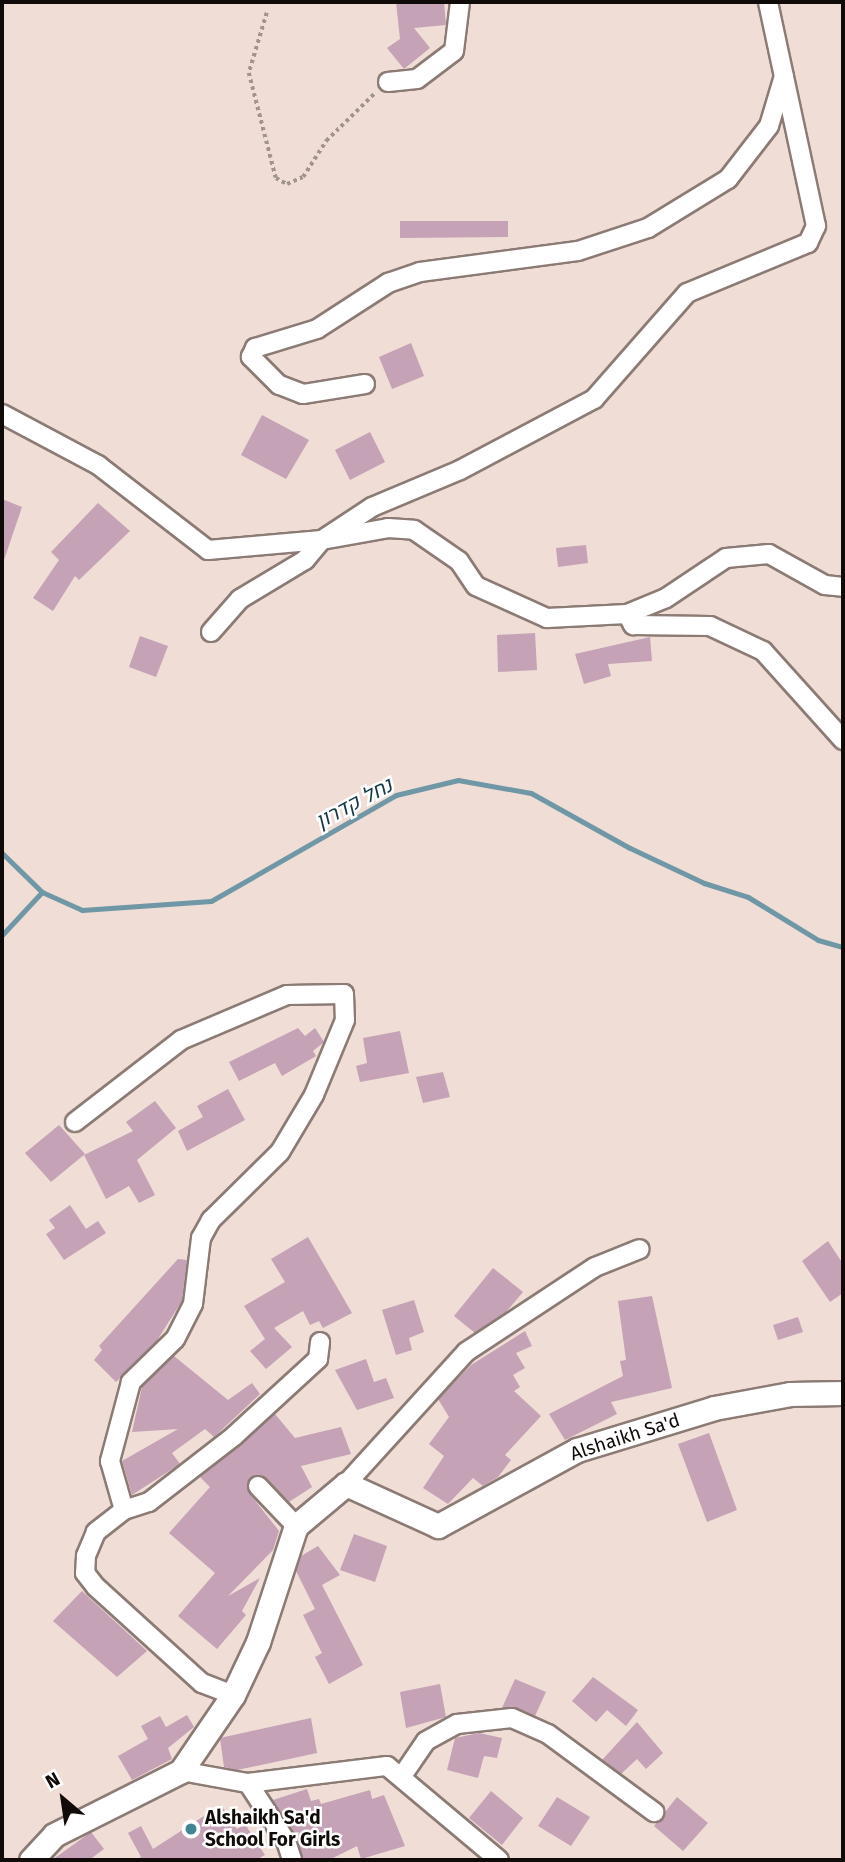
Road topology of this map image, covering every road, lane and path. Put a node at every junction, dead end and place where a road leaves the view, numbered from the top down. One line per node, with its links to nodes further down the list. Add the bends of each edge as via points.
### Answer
1 (460, 2): 5 (street, via 454,51 417,79)
2 (768, 2): 4 (street)
3 (267, 13): 5 (path, via 250,73 276,178 287,184 303,177 342,121)
4 (785, 73): 6 (street, via 769,126 728,179 648,228 578,251 420,272 388,283 317,328 255,348 251,357 279,385 303,394); 8 (street, via 812,192 816,226 808,243 687,293 594,399 460,470 372,507)
5 (388, 82)
6 (365, 384)
7 (2, 414): 8 (street, via 99,465 208,550)
8 (322, 540): 10 (street, via 388,528 414,530 459,561 476,586 510,606 547,618); 11 (street, via 306,560 240,599)
9 (843, 587): 10 (street, via 825,585 769,554 726,558 666,598)
10 (627, 614): 12 (street, via 633,625 710,626 763,651)
11 (211, 632)
12 (843, 740)
13 (75, 1122): 19 (street, via 181,1040 287,995 344,994 345,1020 314,1095 280,1152 211,1220 201,1238 193,1304 175,1339 131,1382 110,1461)
14 (640, 1249): 17 (street, via 595,1267 466,1352)
15 (320, 1342): 19 (street, via 318,1359 234,1436 149,1502)
16 (843, 1393): 17 (street, Alshaikh Sa'd, via 790,1394 714,1408 577,1450 438,1526)
17 (346, 1484): 20 (street)
18 (258, 1486): 20 (street)
19 (124, 1510): 21 (street, via 96,1532 85,1573 202,1683)
20 (296, 1526): 21 (street, via 258,1642)
21 (233, 1695): 22 (street)
22 (181, 1771): 24 (street); 26 (street, via 54,1835)
23 (402, 1776): 24 (street, via 387,1766); 25 (street, via 426,1741 457,1724 512,1718 548,1734); 28 (street)
24 (248, 1783): 27 (street, via 286,1841)
25 (654, 1812)
26 (31, 1860)
27 (292, 1860)
28 (499, 1860)

